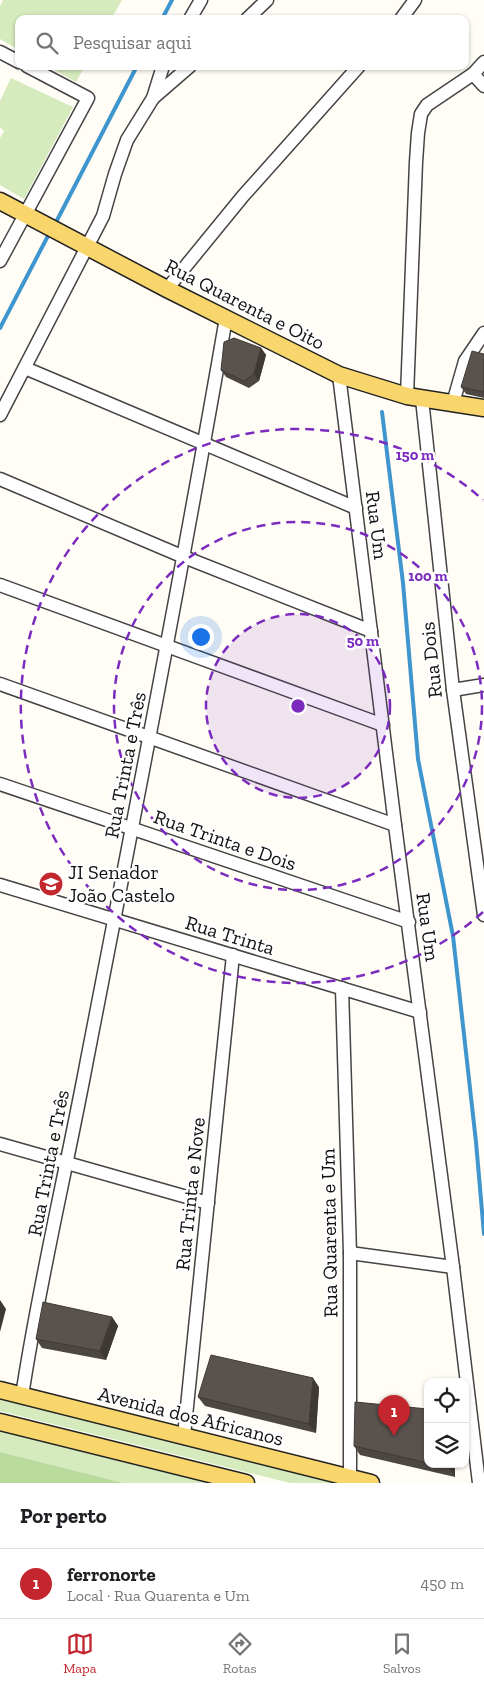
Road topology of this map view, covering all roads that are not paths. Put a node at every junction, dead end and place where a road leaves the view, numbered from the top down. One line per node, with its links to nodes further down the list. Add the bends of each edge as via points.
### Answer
1 (201, 0): 4 (street)
2 (267, 0): 5 (street)
3 (416, 0): 6 (street)
4 (192, 15)
5 (251, 15)
6 (405, 15)
7 (0, 52): 8 (street)
8 (15, 60)
9 (484, 62): 14 (street, Rua Dois)
10 (35, 70): 18 (street, via 88,98)
11 (162, 70): 16 (street)
12 (185, 70): 16 (street)
13 (355, 70): 21 (street, via 243,196)
14 (473, 74): 15 (street); 26 (street, Rua Dois, via 427,105 418,133)
15 (484, 86)
16 (153, 98): 19 (street, via 127,140 103,216)
17 (0, 201): 18 (main road, Rua Quarenta e Oito)
18 (28, 217): 19 (main road, Rua Quarenta e Oito); 20 (street)
19 (88, 247): 21 (main road, Rua Quarenta e Oito); 24 (street)
20 (0, 261)
21 (167, 289): 22 (main road, Rua Quarenta e Oito)
22 (226, 318): 25 (main road, Rua Quarenta e Oito); 30 (street, Rua Trinta e Três)
23 (484, 334): 27 (street, via 465,361)
24 (25, 368): 29 (street); 30 (street)
25 (339, 375): 26 (main road, Rua Quarenta e Oito); 32 (street, Rua Um)
26 (415, 398): 27 (main road, Rua Quarenta e Oito); 39 (street, Rua Dois)
27 (453, 403): 28 (main road, Rua Quarenta e Oito)
28 (484, 408)
29 (0, 415)
30 (204, 444): 32 (street); 33 (street, Rua Trinta e Três)
31 (0, 479): 33 (street)
32 (356, 508): 35 (street, Rua Um)
33 (184, 557): 35 (street); 36 (street, Rua Trinta e Três)
34 (0, 584): 36 (street)
35 (371, 631): 40 (street, Rua Um)
36 (167, 646): 40 (street); 41 (street, Rua Trinta e Três)
37 (0, 684): 41 (street)
38 (484, 686): 39 (street)
39 (453, 690): 46 (street, Rua Dois)
40 (383, 725): 43 (street, Rua Um)
41 (149, 737): 43 (street); 44 (street, Rua Trinta e Três)
42 (0, 784): 44 (street, Rua Trinta e Dois)
43 (395, 824): 48 (street, Rua Um)
44 (132, 828): 47 (street, Rua Trinta e Três); 48 (street, Rua Trinta e Dois)
45 (1, 889): 47 (street, Rua Trinta)
46 (484, 915)
47 (114, 920): 49 (street, Rua Trinta); 53 (street, Rua Trinta e Três)
48 (408, 922): 51 (street, Rua Um)
49 (233, 955): 50 (street, Rua Trinta); 54 (street, Rua Trinta e Nove)
50 (342, 988): 51 (street, Rua Trinta); 55 (street, Rua Quarenta e Um)
51 (420, 1012): 56 (street, Rua Um)
52 (0, 1144): 53 (street)
53 (67, 1164): 54 (street); 58 (street, Rua Trinta e Três)
54 (208, 1203): 60 (street, Rua Trinta e Nove)
55 (350, 1253): 56 (street); 61 (street, Rua Quarenta e Um)
56 (453, 1267): 64 (street, Rua Um)
57 (0, 1390): 58 (main road, Avenida dos Africanos)
58 (22, 1396): 60 (main road, Avenida dos Africanos)
59 (0, 1422): 62 (main road)
60 (184, 1436): 61 (main road, Avenida dos Africanos)
61 (350, 1478): 63 (main road, Avenida dos Africanos)
62 (246, 1483)
63 (371, 1483)
64 (479, 1483)

